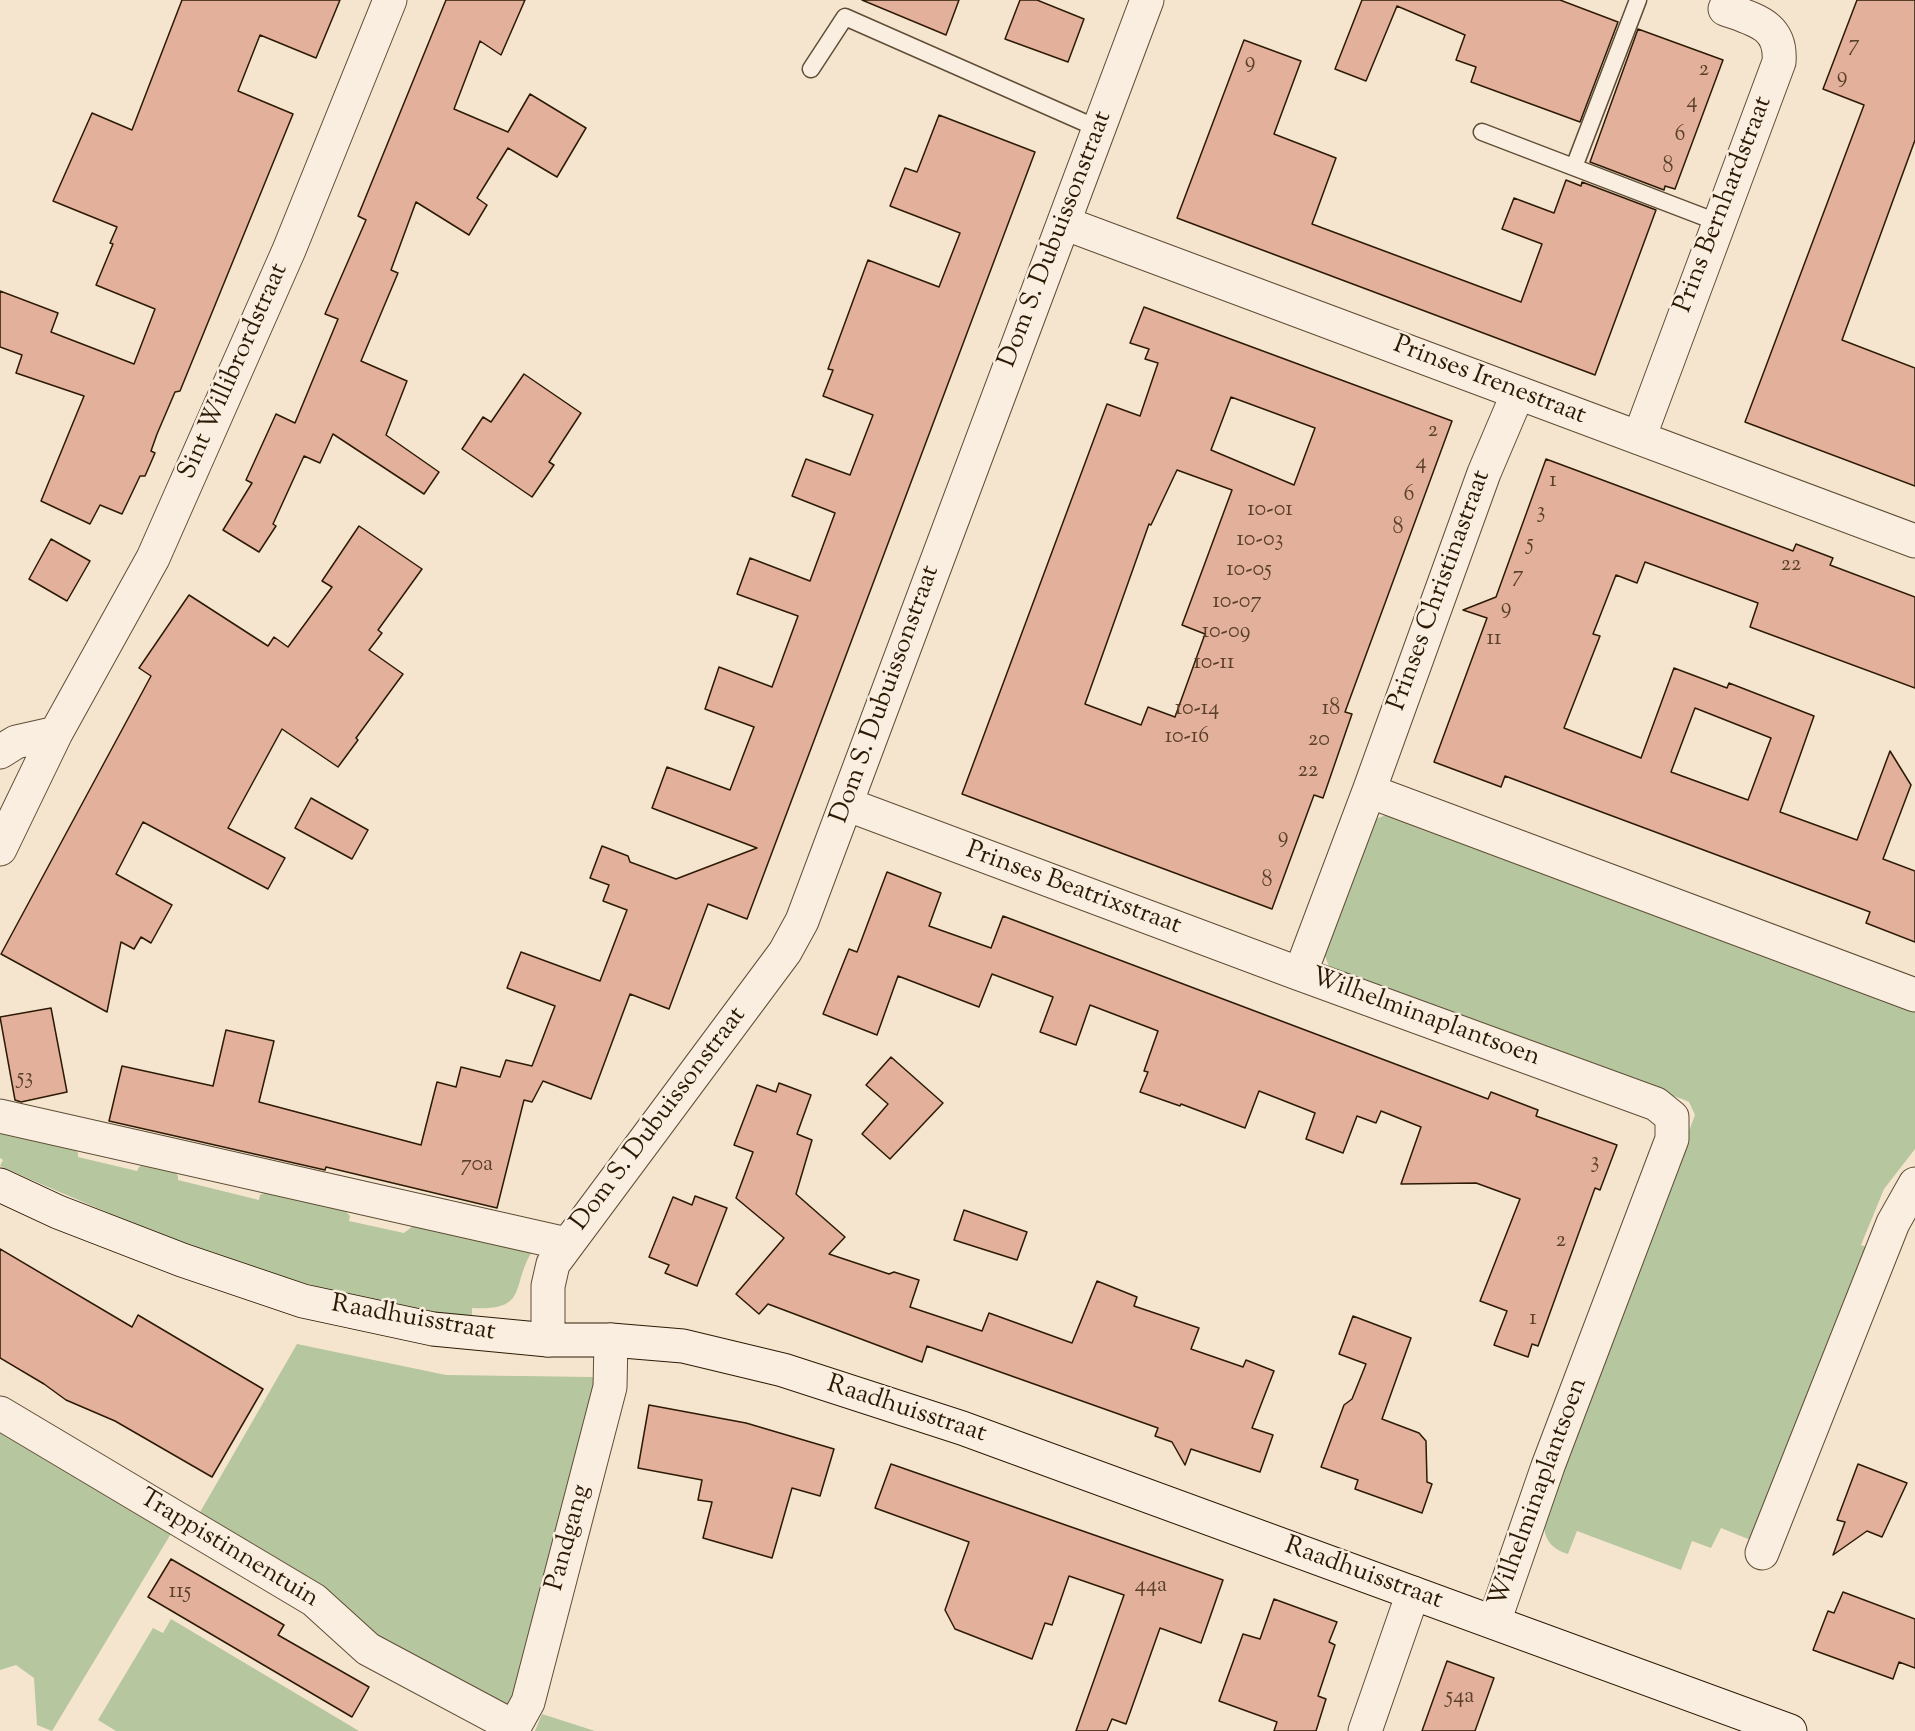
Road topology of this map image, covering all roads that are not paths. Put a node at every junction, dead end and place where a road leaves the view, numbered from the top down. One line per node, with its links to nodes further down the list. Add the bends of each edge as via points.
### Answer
1 (390, 0): 14 (street, Sint Willibrordstraat, via 289,250 153,558)
2 (1147, 0): 6 (street, Dom S. Dubuissonstraat)
3 (1638, 0): 8 (lane)
4 (1718, 3): 9 (street, Prins Bernhardstraat, via 1759,22 1772,32 1780,46 1779,62)
5 (812, 69): 6 (lane, via 845,17)
6 (1099, 129): 10 (street, Dom S. Dubuissonstraat)
7 (1482, 132): 8 (lane)
8 (1574, 167): 9 (lane)
9 (1718, 222): 12 (street, Prins Bernhardstraat)
10 (1064, 223): 11 (street, Prinses Irenestraat); 17 (street, Dom S. Dubuissonstraat)
11 (1518, 393): 12 (street, Prinses Irenestraat); 16 (street, Prinses Christinastraat, via 1484,473)
12 (1639, 438): 13 (street, Prinses Irenestraat)
13 (1915, 541)
14 (56, 733): 15 (street, via 16,742); 18 (street, Sint Willibrordstraat)
15 (0, 752)
16 (1368, 791): 19 (street, Wilhelminaplantsoen); 20 (street)
17 (846, 804): 19 (street, Prinses Beatrixstraat); 24 (street, Dom S. Dubuissonstraat, via 802,921 785,952)
18 (0, 849)
19 (1300, 974): 30 (street, Wilhelminaplantsoen, via 1656,1104 1672,1117 1672,1139 1548,1466)
20 (1915, 995)
21 (0, 1116): 24 (street)
22 (1915, 1184): 28 (street, via 1893,1223)
23 (0, 1185): 25 (street, Raadhuisstraat, via 182,1260 303,1301 433,1329)
24 (567, 1244): 25 (street, Dom S. Dubuissonstraat, via 553,1264 548,1286)
25 (548, 1340): 26 (street, Raadhuisstraat)
26 (611, 1340): 29 (street, Raadhuisstraat, via 683,1346 783,1370 962,1428); 31 (street, Pandgang, via 610,1387 528,1702)
27 (0, 1413): 31 (street, Trappistinnentuin, via 314,1600 368,1649)
28 (1762, 1553)
29 (1413, 1593): 30 (street, Raadhuisstraat); 32 (street)
30 (1494, 1622): 33 (street, Raadhuisstraat)
31 (513, 1729)
32 (1365, 1731)
33 (1790, 1731)

